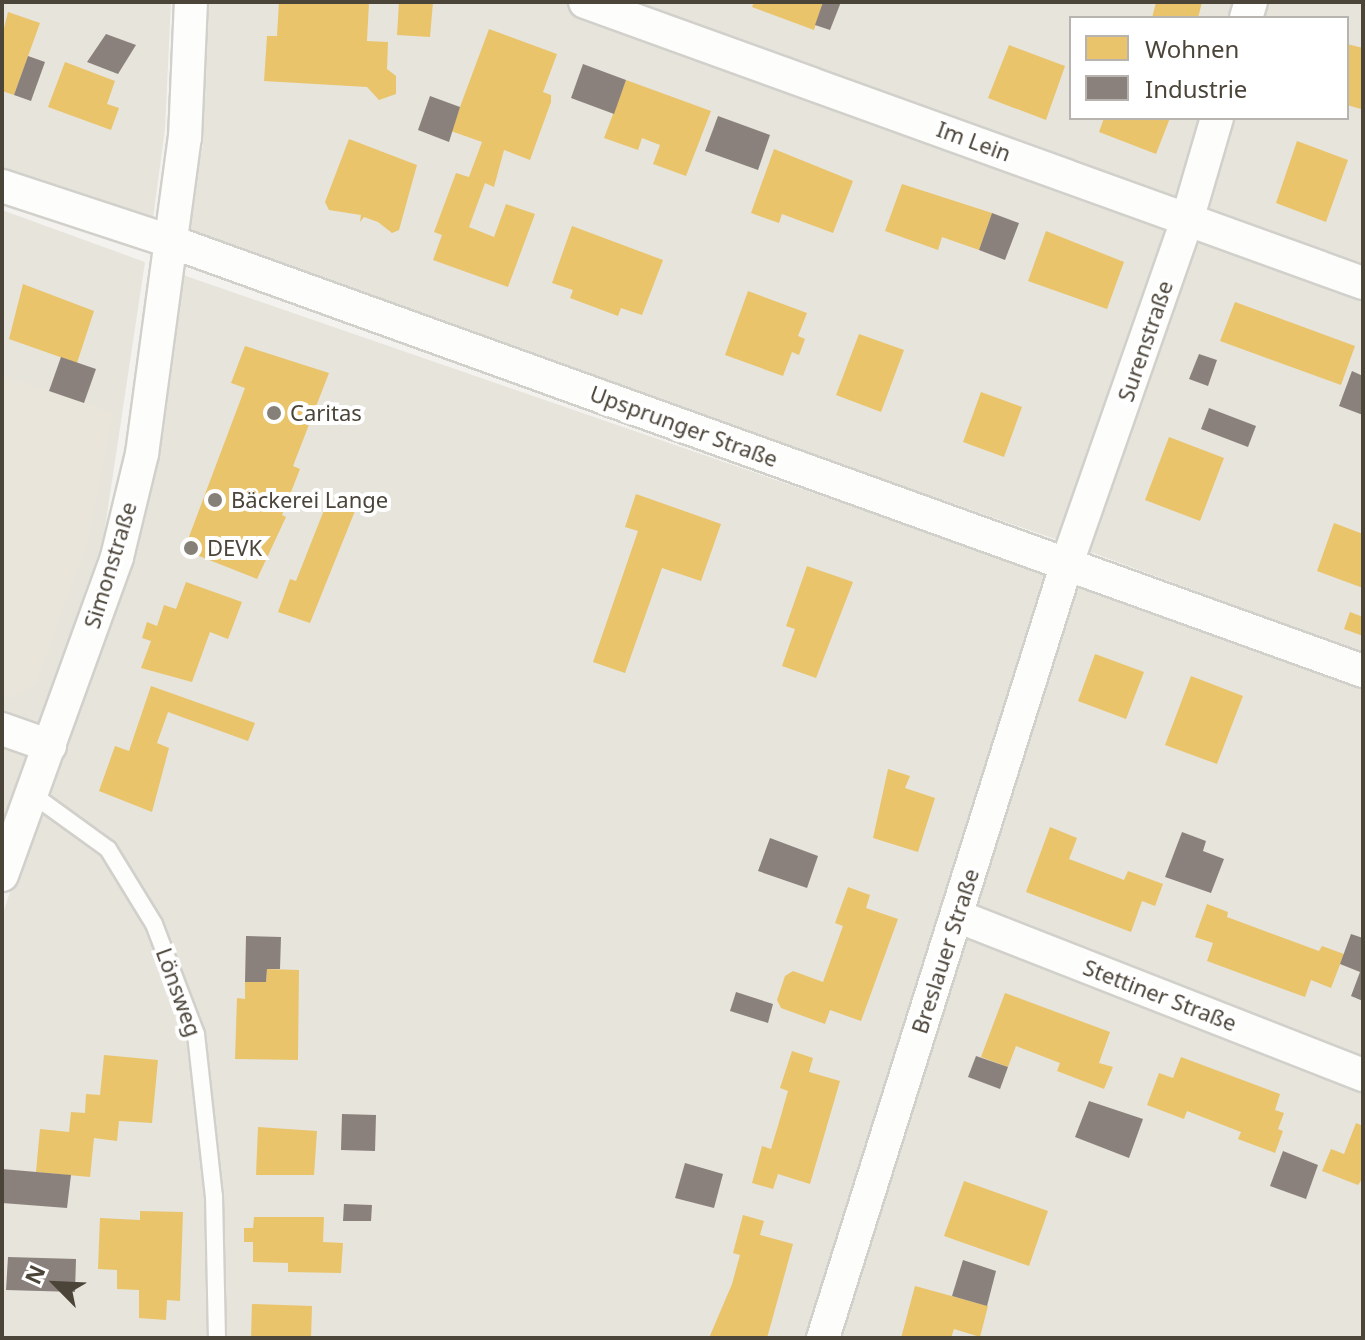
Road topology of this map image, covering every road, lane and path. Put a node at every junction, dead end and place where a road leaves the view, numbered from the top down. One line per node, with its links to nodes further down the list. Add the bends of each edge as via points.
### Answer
1 (191, 2): 7 (street, Simonstraße, via 185,138)
2 (585, 2): 3 (street, Im Lein)
3 (661, 15): 6 (street, Im Lein)
4 (1216, 120): 6 (street, Surenstraße)
5 (2, 186): 7 (street, Upsprunger Straße)
6 (1188, 217): 8 (street, Im Lein); 9 (street, Surenstraße)
7 (172, 242): 9 (street, Upsprunger Straße); 12 (street, Simonstraße, via 142,454 120,543)
8 (1363, 283)
9 (1067, 563): 10 (street, Upsprunger Straße); 15 (street, Breslauer Straße)
10 (1363, 671)
11 (2, 729): 12 (street)
12 (50, 746): 13 (street, Simonstraße)
13 (32, 794): 14 (street, Simonstraße); 17 (lane, Lönsweg, via 108,849 154,924 196,1034 214,1196)
14 (2, 875)
15 (957, 916): 16 (street, Stettiner Straße); 18 (street, Breslauer Straße)
16 (1363, 1075)
17 (217, 1338)
18 (823, 1338)

